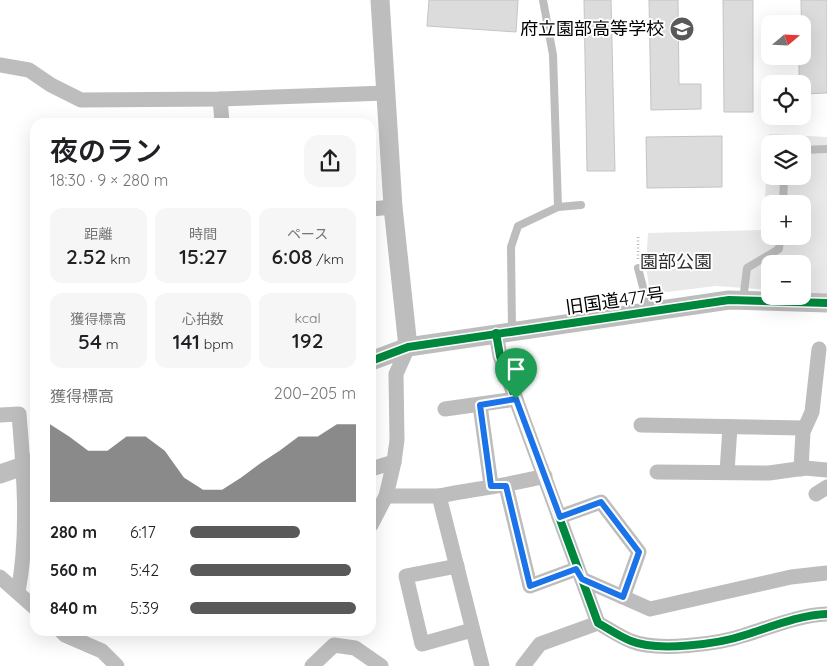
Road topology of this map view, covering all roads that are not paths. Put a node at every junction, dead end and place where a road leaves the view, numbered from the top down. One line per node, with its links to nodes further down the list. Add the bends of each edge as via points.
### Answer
1 (380, 0): 4 (street)
2 (543, 0): 11 (lane, via 553,56)
3 (0, 65): 5 (street, via 30,70 81,100)
4 (386, 93): 5 (street); 10 (street)
5 (220, 99): 6 (street)
6 (222, 118)
7 (827, 149): 8 (lane)
8 (811, 150)
9 (581, 205): 11 (lane)
10 (393, 207): 12 (street); 19 (street)
11 (558, 207): 18 (lane, via 524,222 514,235)
12 (376, 209)
13 (779, 245): 15 (lane, via 779,250 747,268)
14 (638, 268): 17 (lane)
15 (743, 300): 16 (street, 旧国道477号); 17 (street, 旧国道477号)
16 (827, 303)
17 (649, 310): 18 (street, 旧国道477号)
18 (504, 332): 19 (street, 旧国道477号); 22 (street, via 500,356)
19 (408, 347): 21 (street, 旧国道477号); 29 (street, via 396,374)
20 (818, 349): 28 (street, via 812,412)
21 (376, 359)
22 (516, 399): 23 (street); 37 (street)
23 (480, 405): 24 (street); 38 (street)
24 (445, 409)
25 (0, 415): 30 (street, via 19,414)
26 (641, 426): 27 (street)
27 (730, 427): 28 (street); 35 (street)
28 (804, 428): 32 (street)
29 (394, 462): 31 (street); 39 (street)
30 (29, 464): 36 (street); 47 (street, via 23,564)
31 (376, 467)
32 (801, 469): 33 (street); 35 (street, via 769,473)
33 (827, 470)
34 (657, 472): 35 (street)
35 (727, 472)
36 (0, 474)
37 (545, 476): 38 (street); 42 (street)
38 (499, 486): 40 (street); 45 (street, via 530,586)
39 (386, 496): 40 (street); 41 (street)
40 (439, 496): 43 (street)
41 (376, 515)
42 (560, 517): 45 (street); 48 (street, via 601,502 639,552)
43 (458, 566): 52 (street); 52 (street, via 406,576 422,644)
44 (827, 572): 48 (street, via 650,609)
45 (579, 574): 48 (street); 51 (street)
46 (0, 578): 47 (street)
47 (18, 592): 49 (street)
48 (623, 597)
49 (30, 603)
50 (827, 614): 51 (street, via 817,614 710,645 668,646 633,642)
51 (598, 622): 58 (street, via 540,644)
52 (472, 630): 57 (street)
53 (67, 636): 54 (street, via 102,651)
54 (118, 666)
55 (312, 666): 56 (street, via 334,645 355,648)
56 (381, 666)
57 (482, 666)
58 (523, 666)

